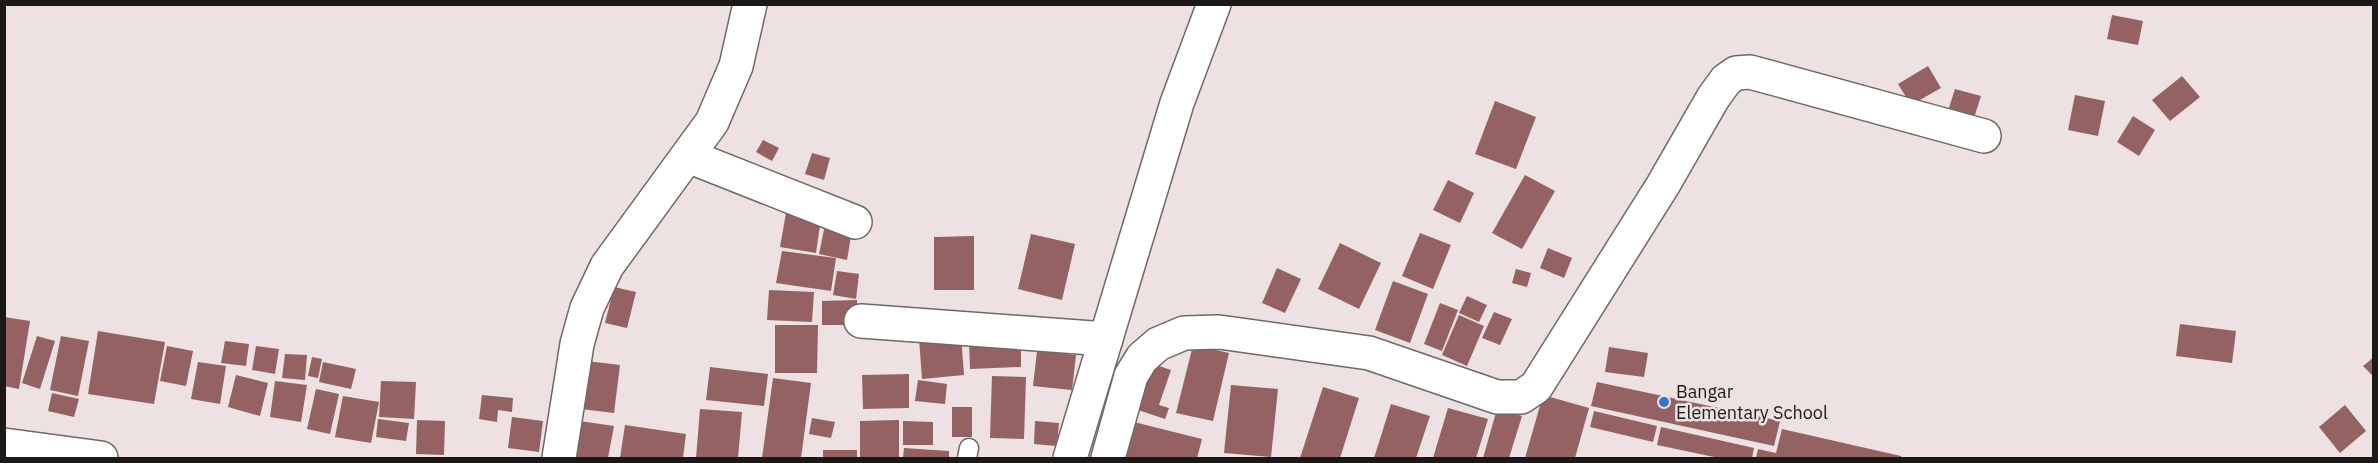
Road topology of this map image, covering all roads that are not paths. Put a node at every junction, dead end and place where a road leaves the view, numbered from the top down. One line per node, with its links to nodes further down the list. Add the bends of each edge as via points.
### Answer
1 (750, 4): 4 (street, via 735,66 712,122)
2 (1214, 4): 7 (street, via 1177,103)
3 (1984, 136): 12 (street, via 1750,72 1736,72 1713,98 1536,387 1521,397 1497,397 1369,354 1219,332 1184,333 1158,344 1142,358 1131,376)
4 (688, 156): 5 (street); 10 (street, via 607,266 587,308 577,344)
5 (855, 222)
6 (861, 321): 7 (street)
7 (1106, 339): 11 (street)
8 (4, 445): 9 (street)
9 (101, 459)
10 (559, 459)
11 (1070, 459)
12 (1108, 459)

